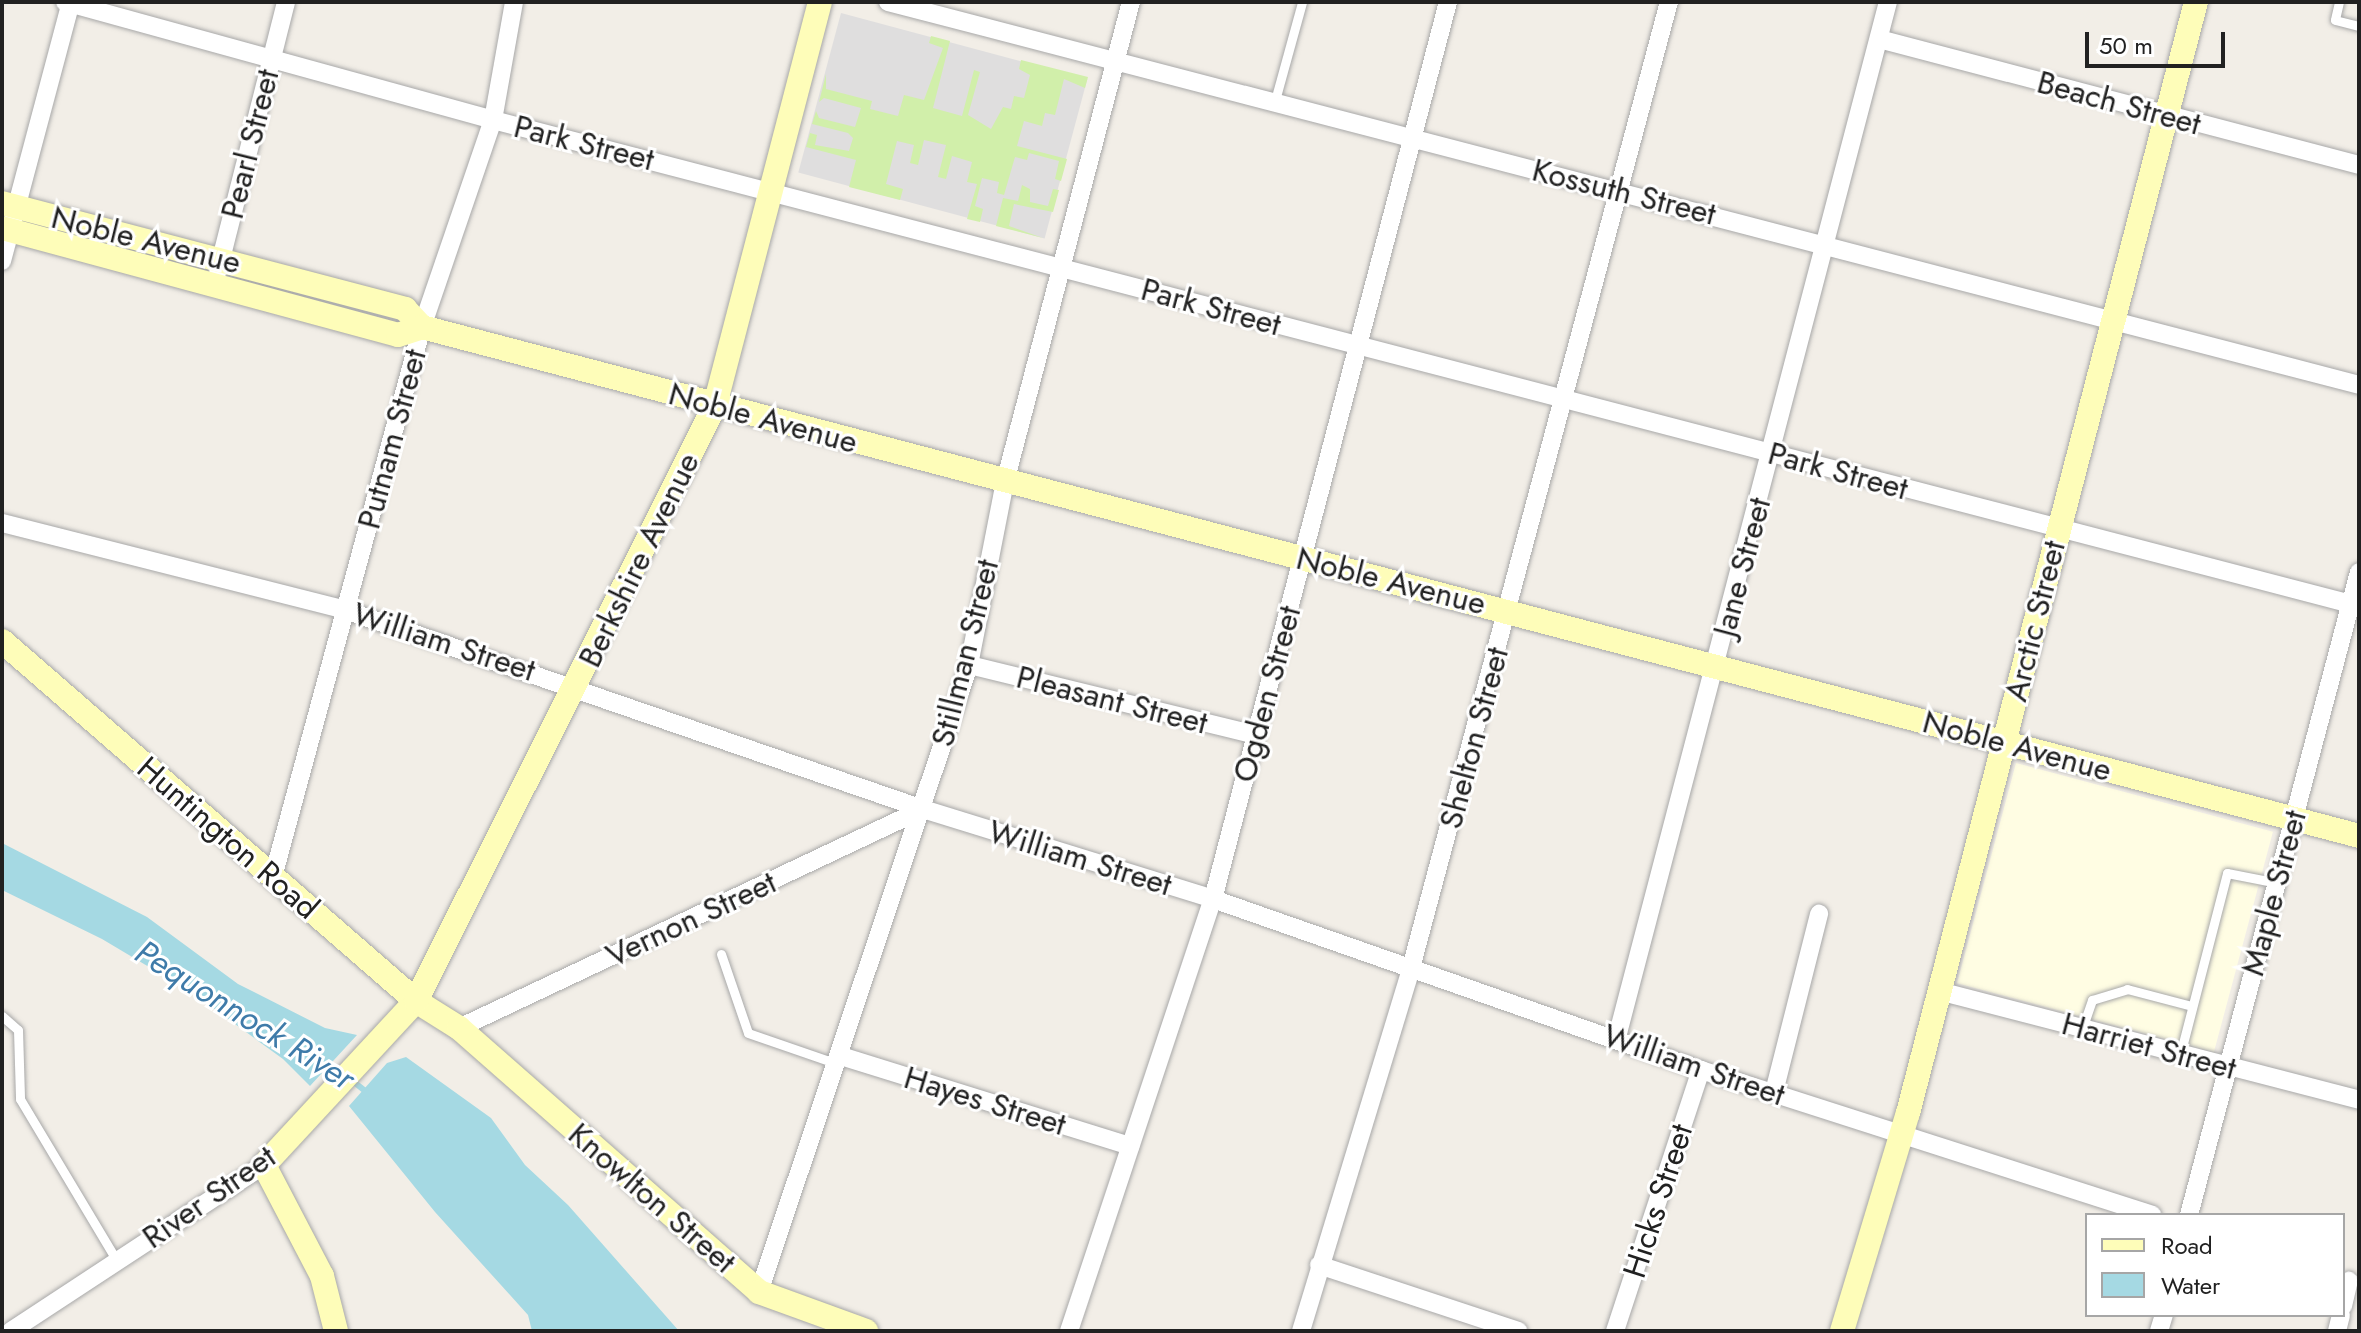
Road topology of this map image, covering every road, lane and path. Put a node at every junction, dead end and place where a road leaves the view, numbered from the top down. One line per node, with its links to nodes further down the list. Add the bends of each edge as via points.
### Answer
1 (69, 2): 15 (street, Park Street); 24 (street)
2 (286, 2): 15 (street, Pearl Street)
3 (514, 2): 19 (street, Putnam Street)
4 (820, 2): 22 (main road, Berkshire Avenue)
5 (888, 2): 16 (street, Kossuth Street)
6 (1131, 2): 16 (street, Stillman Street)
7 (1302, 2): 17 (lane)
8 (1448, 2): 20 (street, Ogden Street)
9 (1669, 2): 23 (street, Shelton Street)
10 (1888, 2): 14 (street, Jane Street)
11 (2196, 2): 18 (main road, Arctic Street)
12 (2339, 2): 13 (lane, via 2335,20)
13 (2359, 26)
14 (1879, 39): 18 (street, Beach Street); 26 (street, Jane Street)
15 (272, 59): 19 (street, Park Street); 27 (street, Pearl Street)
16 (1117, 60): 17 (street, Kossuth Street); 29 (street, Stillman Street)
17 (1274, 104): 20 (street, Kossuth Street)
18 (2166, 116): 21 (street, Beach Street); 31 (main road, Arctic Street)
19 (493, 120): 22 (street, Park Street); 32 (street, Putnam Street)
20 (1412, 139): 23 (street, Kossuth Street); 33 (street, Ogden Street)
21 (2359, 165)
22 (772, 191): 29 (street, Park Street); 36 (main road, Berkshire Avenue)
23 (1620, 191): 26 (street, Kossuth Street); 35 (street, Shelton Street)
24 (9, 205): 25 (street); 27 (main road, Noble Avenue)
25 (6, 230): 28 (street); 30 (main road, Noble Avenue)
26 (1824, 242): 31 (street, Kossuth Street); 37 (street, Jane Street)
27 (221, 259): 30 (street, Pearl Street); 32 (main road, Noble Avenue, via 405,309)
28 (2, 261)
29 (1065, 267): 33 (street, Park Street); 38 (street, Stillman Street)
30 (214, 285): 32 (main road, Noble Avenue, via 398,335)
31 (2112, 322): 34 (street, Kossuth Street); 40 (main road, Arctic Street)
32 (422, 327): 36 (main road, Noble Avenue); 44 (street, Putnam Street)
33 (1361, 348): 35 (street, Park Street); 41 (street, Ogden Street)
34 (2359, 385)
35 (1566, 401): 37 (street, Park Street); 45 (street, Shelton Street)
36 (715, 405): 38 (main road, Noble Avenue); 49 (main road, Berkshire Avenue)
37 (1772, 453): 40 (street, Park Street); 48 (street, Jane Street)
38 (1005, 482): 41 (main road, Noble Avenue); 47 (street, Stillman Street)
39 (2, 523): 44 (street, William Street)
40 (2059, 528): 43 (street, Park Street); 51 (main road, Arctic Street)
41 (1304, 559): 45 (main road, Noble Avenue); 50 (street, Ogden Street)
42 (2359, 572): 43 (street, Maple Street)
43 (2355, 605): 53 (street, Maple Street)
44 (345, 610): 49 (street, William Street); 55 (street, Putnam Street)
45 (1509, 610): 48 (main road, Noble Avenue); 60 (street, Shelton Street)
46 (2, 641): 55 (main road, Huntington Road)
47 (969, 665): 50 (street, Pleasant Street); 52 (street, Stillman Street)
48 (1716, 666): 51 (main road, Noble Avenue); 67 (street, Jane Street)
49 (577, 686): 52 (street, William Street); 62 (main road, Berkshire Avenue)
50 (1256, 735): 57 (street, Ogden Street)
51 (2004, 743): 53 (main road, Noble Avenue); 61 (main road, Arctic Street)
52 (923, 809): 57 (street, William Street); 65 (street, Vernon Street); 69 (street, Stillman Street)
53 (2294, 819): 54 (main road, Noble Avenue); 56 (street, Maple Street)
54 (2359, 836)
55 (273, 877): 62 (main road, Huntington Road)
56 (2278, 883): 63 (lane, via 2227,873); 70 (street, Maple Street)
57 (1213, 899): 60 (street, William Street); 75 (street, Ogden Street)
58 (1819, 914): 72 (street)
59 (721, 954): 69 (lane, via 748,1033)
60 (1411, 968): 67 (street, William Street); 80 (street, Shelton Street)
61 (1939, 991): 66 (street, Harriet Street); 74 (main road, Arctic Street)
62 (416, 1001): 65 (main road, Huntington Road); 76 (main road, River Street)
63 (2192, 1006): 66 (lane, via 2127,989 2092,1000); 68 (lane)
64 (2, 1016): 79 (lane, via 18,1030 20,1099)
65 (459, 1028): 81 (main road, Knowlton Street)
66 (2082, 1029): 68 (street, Harriet Street)
67 (1617, 1037): 71 (street, William Street)
68 (2180, 1055): 70 (street, Harriet Street)
69 (839, 1060): 75 (street, Hayes Street); 81 (street, Stillman Street)
70 (2228, 1067): 73 (street, Harriet Street); 78 (street, Maple Street)
71 (1701, 1070): 72 (street, William Street); 88 (street, Hicks Street)
72 (1774, 1092): 74 (street, William Street)
73 (2359, 1100)
74 (1902, 1136): 77 (street, William Street); 89 (main road, Arctic Street)
75 (1130, 1146): 85 (street, Ogden Street)
76 (264, 1165): 79 (street, River Street); 83 (main road, via 322,1276)
77 (2146, 1213)
78 (2190, 1213)
79 (117, 1261): 82 (street, River Street)
80 (1319, 1265): 86 (street, Shelton Street); 87 (street)
81 (759, 1292): 84 (main road, Knowlton Street)
82 (11, 1331)
83 (336, 1331)
84 (866, 1331)
85 (1069, 1331)
86 (1301, 1331)
87 (1518, 1331)
88 (1615, 1331)
89 (1842, 1331)

